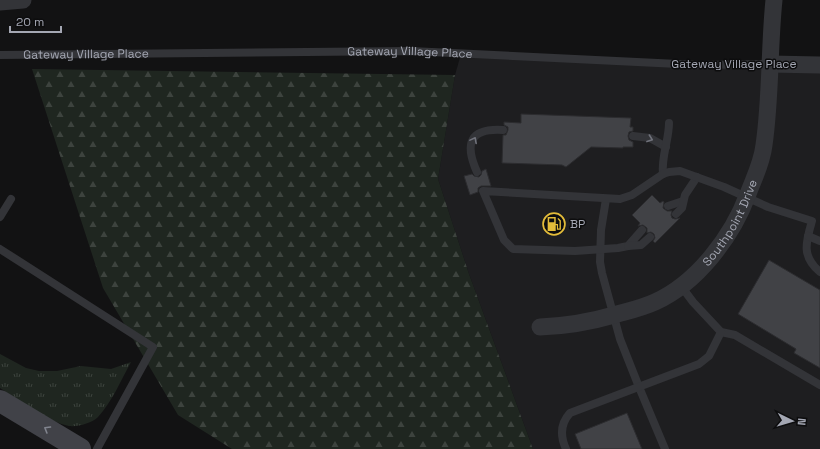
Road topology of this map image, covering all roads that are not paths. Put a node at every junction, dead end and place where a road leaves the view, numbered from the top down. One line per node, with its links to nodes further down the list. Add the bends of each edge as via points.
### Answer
1 (23, 0): 3 (street)
2 (774, 0): 5 (street, Southpoint Drive)
3 (0, 2)
4 (0, 54): 5 (lane, Gateway Village Place, via 411,51 699,65)
5 (770, 64): 6 (street, Gateway Village Place); 14 (street, Southpoint Drive, via 764,145)
6 (820, 65)
7 (669, 123): 10 (lane)
8 (503, 130): 11 (lane, one-way to 8, via 471,153 474,139 478,133 485,130)
9 (633, 136): 10 (lane, one-way to 10, via 650,138)
10 (666, 147): 12 (lane)
11 (477, 172)
12 (664, 174): 13 (lane, via 680,171); 15 (lane, via 632,195 620,199)
13 (697, 177): 14 (lane); 17 (lane, via 685,195)
14 (747, 197): 22 (lane, via 768,208 812,221); 29 (street, Southpoint Drive, via 726,237 702,267)
15 (606, 198): 27 (lane); 27 (lane, via 483,191 504,240 513,249)
16 (11, 199): 20 (lane)
17 (684, 202): 18 (lane); 19 (lane)
18 (668, 206)
19 (676, 214)
20 (0, 216)
21 (642, 230): 25 (lane)
22 (808, 236): 24 (lane); 28 (lane, via 807,255)
23 (650, 238): 25 (lane, via 641,244)
24 (820, 241)
25 (628, 246): 27 (lane)
26 (0, 249): 37 (lane, via 153,347)
27 (600, 250): 30 (lane, via 602,273)
28 (820, 272)
29 (681, 286): 30 (street, Southpoint Drive, via 655,302); 32 (lane)
30 (614, 315): 31 (street, Southpoint Drive, via 586,322); 34 (lane, via 620,339)
31 (540, 328)
32 (721, 332): 33 (lane, via 732,334); 34 (lane, via 704,361)
33 (820, 385)
34 (639, 387): 38 (lane, via 570,413 562,430); 39 (lane)
35 (0, 401): 36 (main road, one-way to 35)
36 (80, 449)
37 (97, 449)
38 (566, 449)
39 (665, 449)

